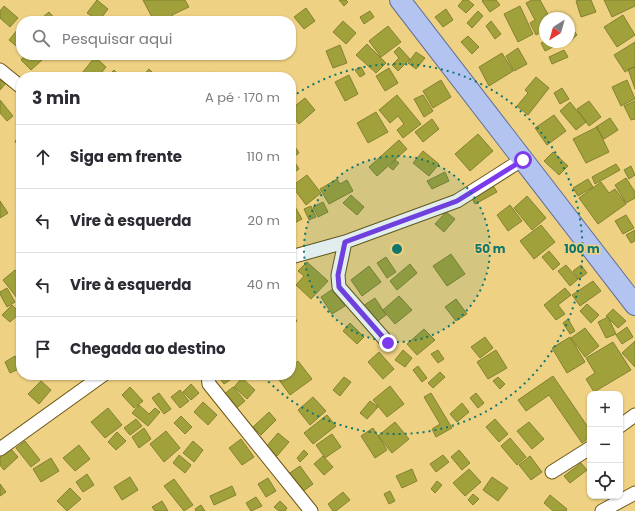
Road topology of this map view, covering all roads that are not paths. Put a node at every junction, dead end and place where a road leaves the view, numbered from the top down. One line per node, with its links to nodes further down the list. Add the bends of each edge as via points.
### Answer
1 (400, 0): 4 (main road)
2 (0, 70): 3 (street)
3 (16, 83)
4 (523, 160): 5 (street, via 457,201); 7 (main road)
5 (345, 242): 6 (street); 8 (street, via 338,275 339,287)
6 (296, 256)
7 (635, 305)
8 (388, 343)
9 (96, 380): 13 (street)
10 (209, 380): 17 (street, via 209,384)
11 (635, 415): 12 (street)
12 (623, 424)
13 (0, 449)
14 (587, 450): 15 (street)
15 (552, 472)
16 (635, 493): 18 (street)
17 (311, 511)
18 (602, 511)

